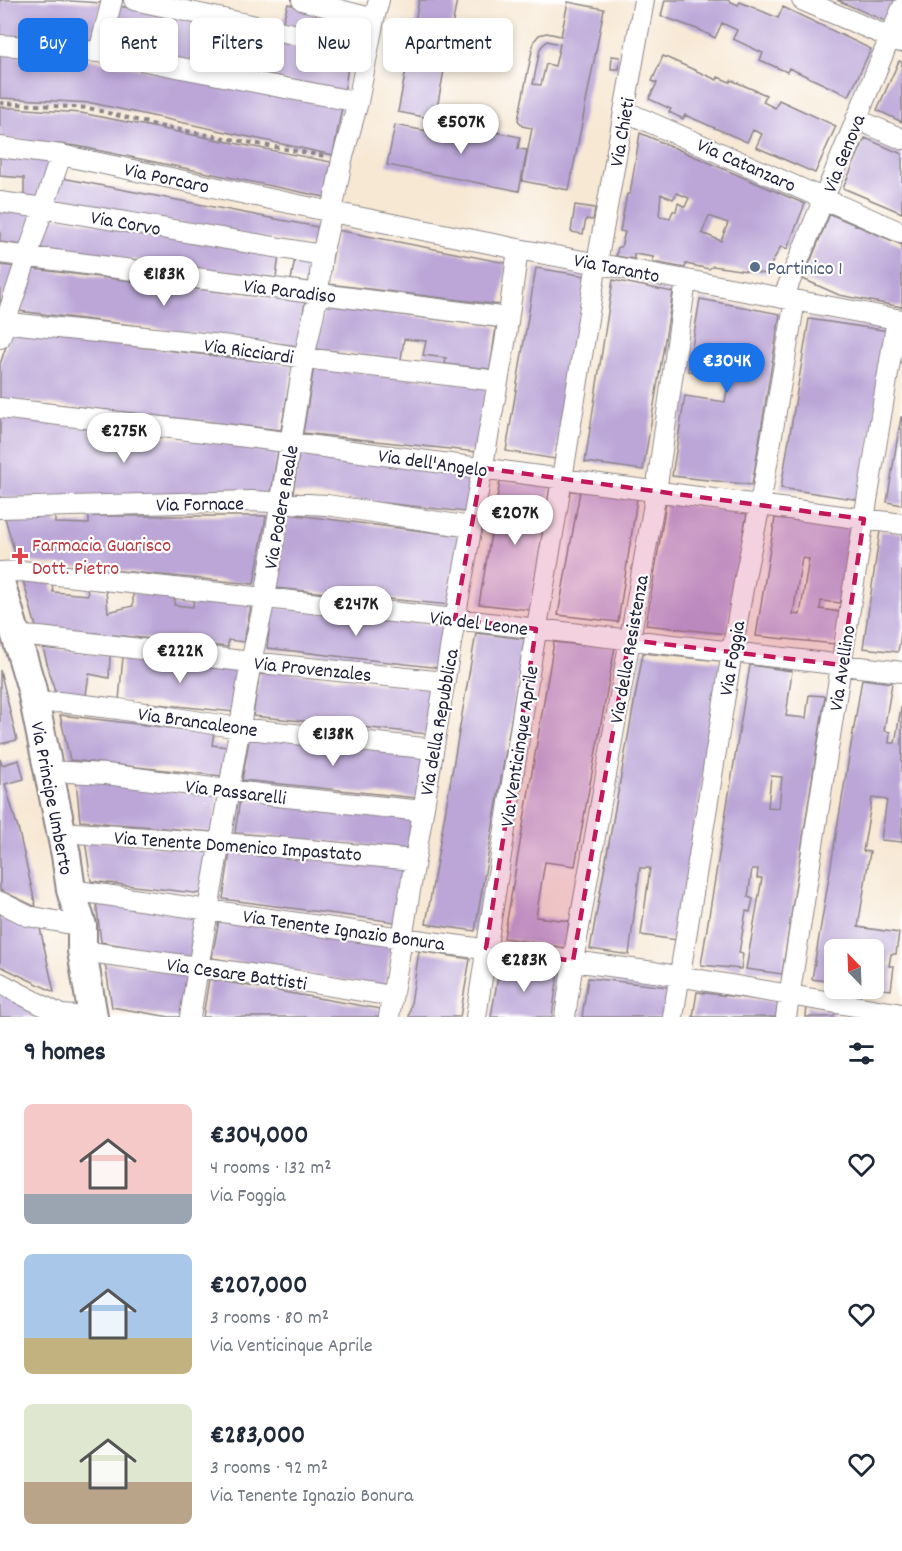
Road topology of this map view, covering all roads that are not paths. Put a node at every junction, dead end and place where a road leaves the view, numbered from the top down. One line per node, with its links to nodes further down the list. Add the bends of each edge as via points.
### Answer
1 (112, 0): 12 (street)
2 (134, 0): 8 (street)
3 (302, 0): 7 (street)
4 (644, 0): 15 (street, Via Chieti)
5 (802, 0): 10 (street)
6 (902, 8): 10 (street, Via Genova)
7 (376, 10): 9 (street, Via Podere Reale)
8 (296, 34)
9 (371, 35)
10 (896, 40): 16 (street, Via Genova)
11 (0, 45): 12 (street)
12 (99, 52): 14 (street)
13 (364, 72): 14 (street, Via Podere Reale)
14 (358, 102): 23 (street, Via Podere Reale)
15 (624, 111): 20 (street, Via Catanzaro); 29 (street, Via Chieti)
16 (856, 119): 17 (street); 20 (street, Via Genova)
17 (902, 139)
18 (0, 147): 19 (street, Via Porcaro)
19 (61, 155): 22 (street); 23 (street, Via Porcaro)
20 (824, 199): 24 (street, Via Catanzaro); 32 (street, Via Genova)
21 (0, 202): 22 (street, Via Corvo)
22 (43, 208): 27 (street, Via Corvo); 28 (street)
23 (332, 212): 25 (street, Via Taranto); 27 (street, Via Podere Reale)
24 (902, 233)
25 (518, 249): 29 (street, Via Taranto); 33 (street, Via della Repubblica)
26 (0, 253): 28 (street, Via Paradiso)
27 (322, 255): 31 (street, Via Podere Reale)
28 (27, 257): 31 (street, Via Paradiso); 35 (street)
29 (597, 263): 30 (street, Via Taranto); 41 (street, Via Venticinque Aprile)
30 (686, 280): 32 (street, Via Taranto); 42 (street, Via della Resistenza)
31 (318, 294): 33 (street, Via Paradiso); 36 (street, Via Podere Reale)
32 (789, 299): 34 (street, Via Taranto); 44 (street, Via Foggia)
33 (508, 318): 37 (street, Via della Repubblica)
34 (900, 320): 46 (street, Via Avellino)
35 (2, 327): 36 (street, Via Ricciardi, via 231,346)
36 (304, 358): 37 (street, Via Ricciardi); 39 (street, Via Podere Reale)
37 (498, 381): 40 (street, Via della Repubblica)
38 (0, 408): 39 (street, Via dell'Angelo)
39 (291, 443): 40 (street, Via dell'Angelo); 43 (street, Via Podere Reale)
40 (482, 468): 41 (street, Via dell'Angelo); 48 (street, Via della Repubblica)
41 (562, 479): 42 (street, Via dell'Angelo); 52 (street, Via Venticinque Aprile)
42 (656, 492): 44 (street, Via dell'Angelo); 54 (street, Via della Resistenza)
43 (281, 504): 45 (street, Via Fornace, via 252,501); 48 (street, Via Fornace, via 327,505); 50 (street, Via Podere Reale)
44 (760, 505): 46 (street, Via dell'Angelo); 55 (street, Via Foggia)
45 (0, 508)
46 (864, 519): 47 (street, Via dell'Angelo); 57 (street, Via Avellino)
47 (902, 524)
48 (471, 527): 51 (street, Via della Repubblica)
49 (4, 580): 50 (street, Via del Leone); 53 (street, Via Principe Umberto)
50 (265, 598): 51 (street, Via del Leone); 56 (street, Via Podere Reale)
51 (455, 619): 52 (street, Via del Leone); 59 (street, Via della Repubblica)
52 (536, 629): 54 (street, Via del Leone); 74 (street, Via Venticinque Aprile)
53 (27, 637): 56 (street, Via Provenzales); 60 (street, Via Principe Umberto)
54 (629, 640): 55 (street, Via del Leone); 75 (street, Via della Resistenza)
55 (732, 652): 57 (street, Via del Leone); 77 (street, Via Foggia)
56 (251, 662): 59 (street, Via Provenzales); 61 (street, Via Podere Reale)
57 (842, 665): 58 (street, Via del Leone); 79 (street, Via Avellino)
58 (902, 672)
59 (444, 682): 62 (street, Via della Repubblica)
60 (35, 704): 61 (street, Via Brancaleone, via 59,702); 63 (street, Via Principe Umberto)
61 (239, 728): 62 (street, Via Brancaleone); 64 (street, Via Podere Reale)
62 (433, 749): 65 (street, Via della Repubblica)
63 (48, 771): 64 (street, Via Passarelli, via 106,774); 66 (street, Via Principe Umberto)
64 (228, 791): 65 (street, Via Passarelli); 67 (street, Via Podere Reale)
65 (423, 811): 68 (street, Via della Repubblica)
66 (61, 832): 67 (street, Via Tenente Domenico Impastato); 69 (street, Via Principe Umberto)
67 (219, 844): 68 (street, Via Tenente Domenico Impastato); 71 (street, Via Podere Reale)
68 (414, 860): 73 (street, Via della Repubblica)
69 (71, 890): 71 (street, Via Tenente Ignazio Bonura); 72 (street, Via Principe Umberto)
70 (0, 902): 72 (street, Via Cesare Battisti)
71 (208, 910): 73 (street, Via Tenente Ignazio Bonura); 76 (street, Via Podere Reale)
72 (82, 938): 76 (street, Via Cesare Battisti); 83 (street, Via Principe Umberto)
73 (402, 938): 74 (street, Via Tenente Ignazio Bonura); 80 (street, Via della Repubblica)
74 (486, 948): 75 (street, Via Tenente Ignazio Bonura); 86 (street, Via Venticinque Aprile)
75 (573, 961): 77 (street, Via Tenente Ignazio Bonura); 87 (street, Via della Resistenza)
76 (198, 968): 80 (street, Via Cesare Battisti); 84 (street, Via Podere Reale)
77 (680, 976): 79 (street, Via Tenente Ignazio Bonura); 88 (street, Via Foggia)
78 (0, 983): 82 (street)
79 (789, 995): 81 (street, Via Tenente Ignazio Bonura); 89 (street, Via Avellino)
80 (392, 996): 85 (street, Via della Repubblica)
81 (902, 1014)
82 (61, 1016): 83 (street)
83 (92, 1017)
84 (190, 1017)
85 (389, 1017)
86 (476, 1017)
87 (565, 1017)
88 (673, 1017)
89 (786, 1017)

